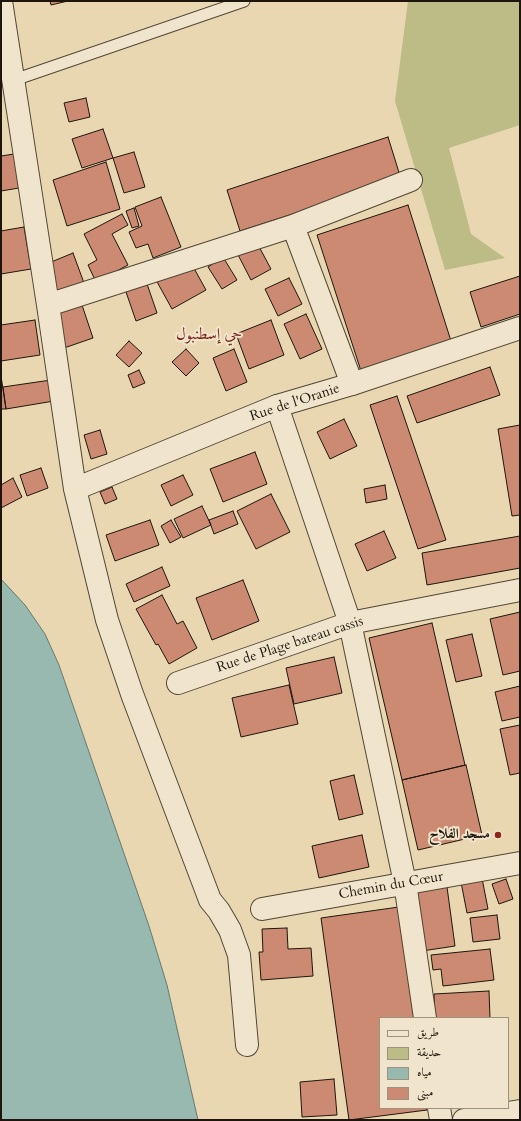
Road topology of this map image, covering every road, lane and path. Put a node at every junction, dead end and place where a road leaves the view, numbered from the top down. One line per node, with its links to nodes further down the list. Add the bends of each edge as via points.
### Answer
1 (1, 1): 3 (street)
2 (244, 1): 3 (lane)
3 (14, 80): 6 (street)
4 (411, 180): 5 (street)
5 (293, 226): 6 (street); 8 (street)
6 (48, 305): 10 (street)
7 (520, 328): 8 (street, Rue de l'Oranie)
8 (352, 384): 9 (street, Rue de l'Oranie)
9 (277, 406): 10 (street, Rue de l'Oranie); 12 (street)
10 (75, 489): 18 (street, via 107,620 132,694 210,900 230,930 239,955)
11 (520, 590): 12 (street, Rue de Plage bateau cassis)
12 (350, 623): 13 (street, Rue de Plage bateau cassis); 15 (street)
13 (178, 682)
14 (520, 863): 15 (street, Chemin du Cœur)
15 (405, 884): 16 (street, Chemin du Cœur); 17 (street)
16 (262, 909)
17 (425, 1017)
18 (247, 1045)
19 (439, 1109): 21 (street)
20 (520, 1111): 22 (street)
21 (441, 1120)
22 (464, 1120)

